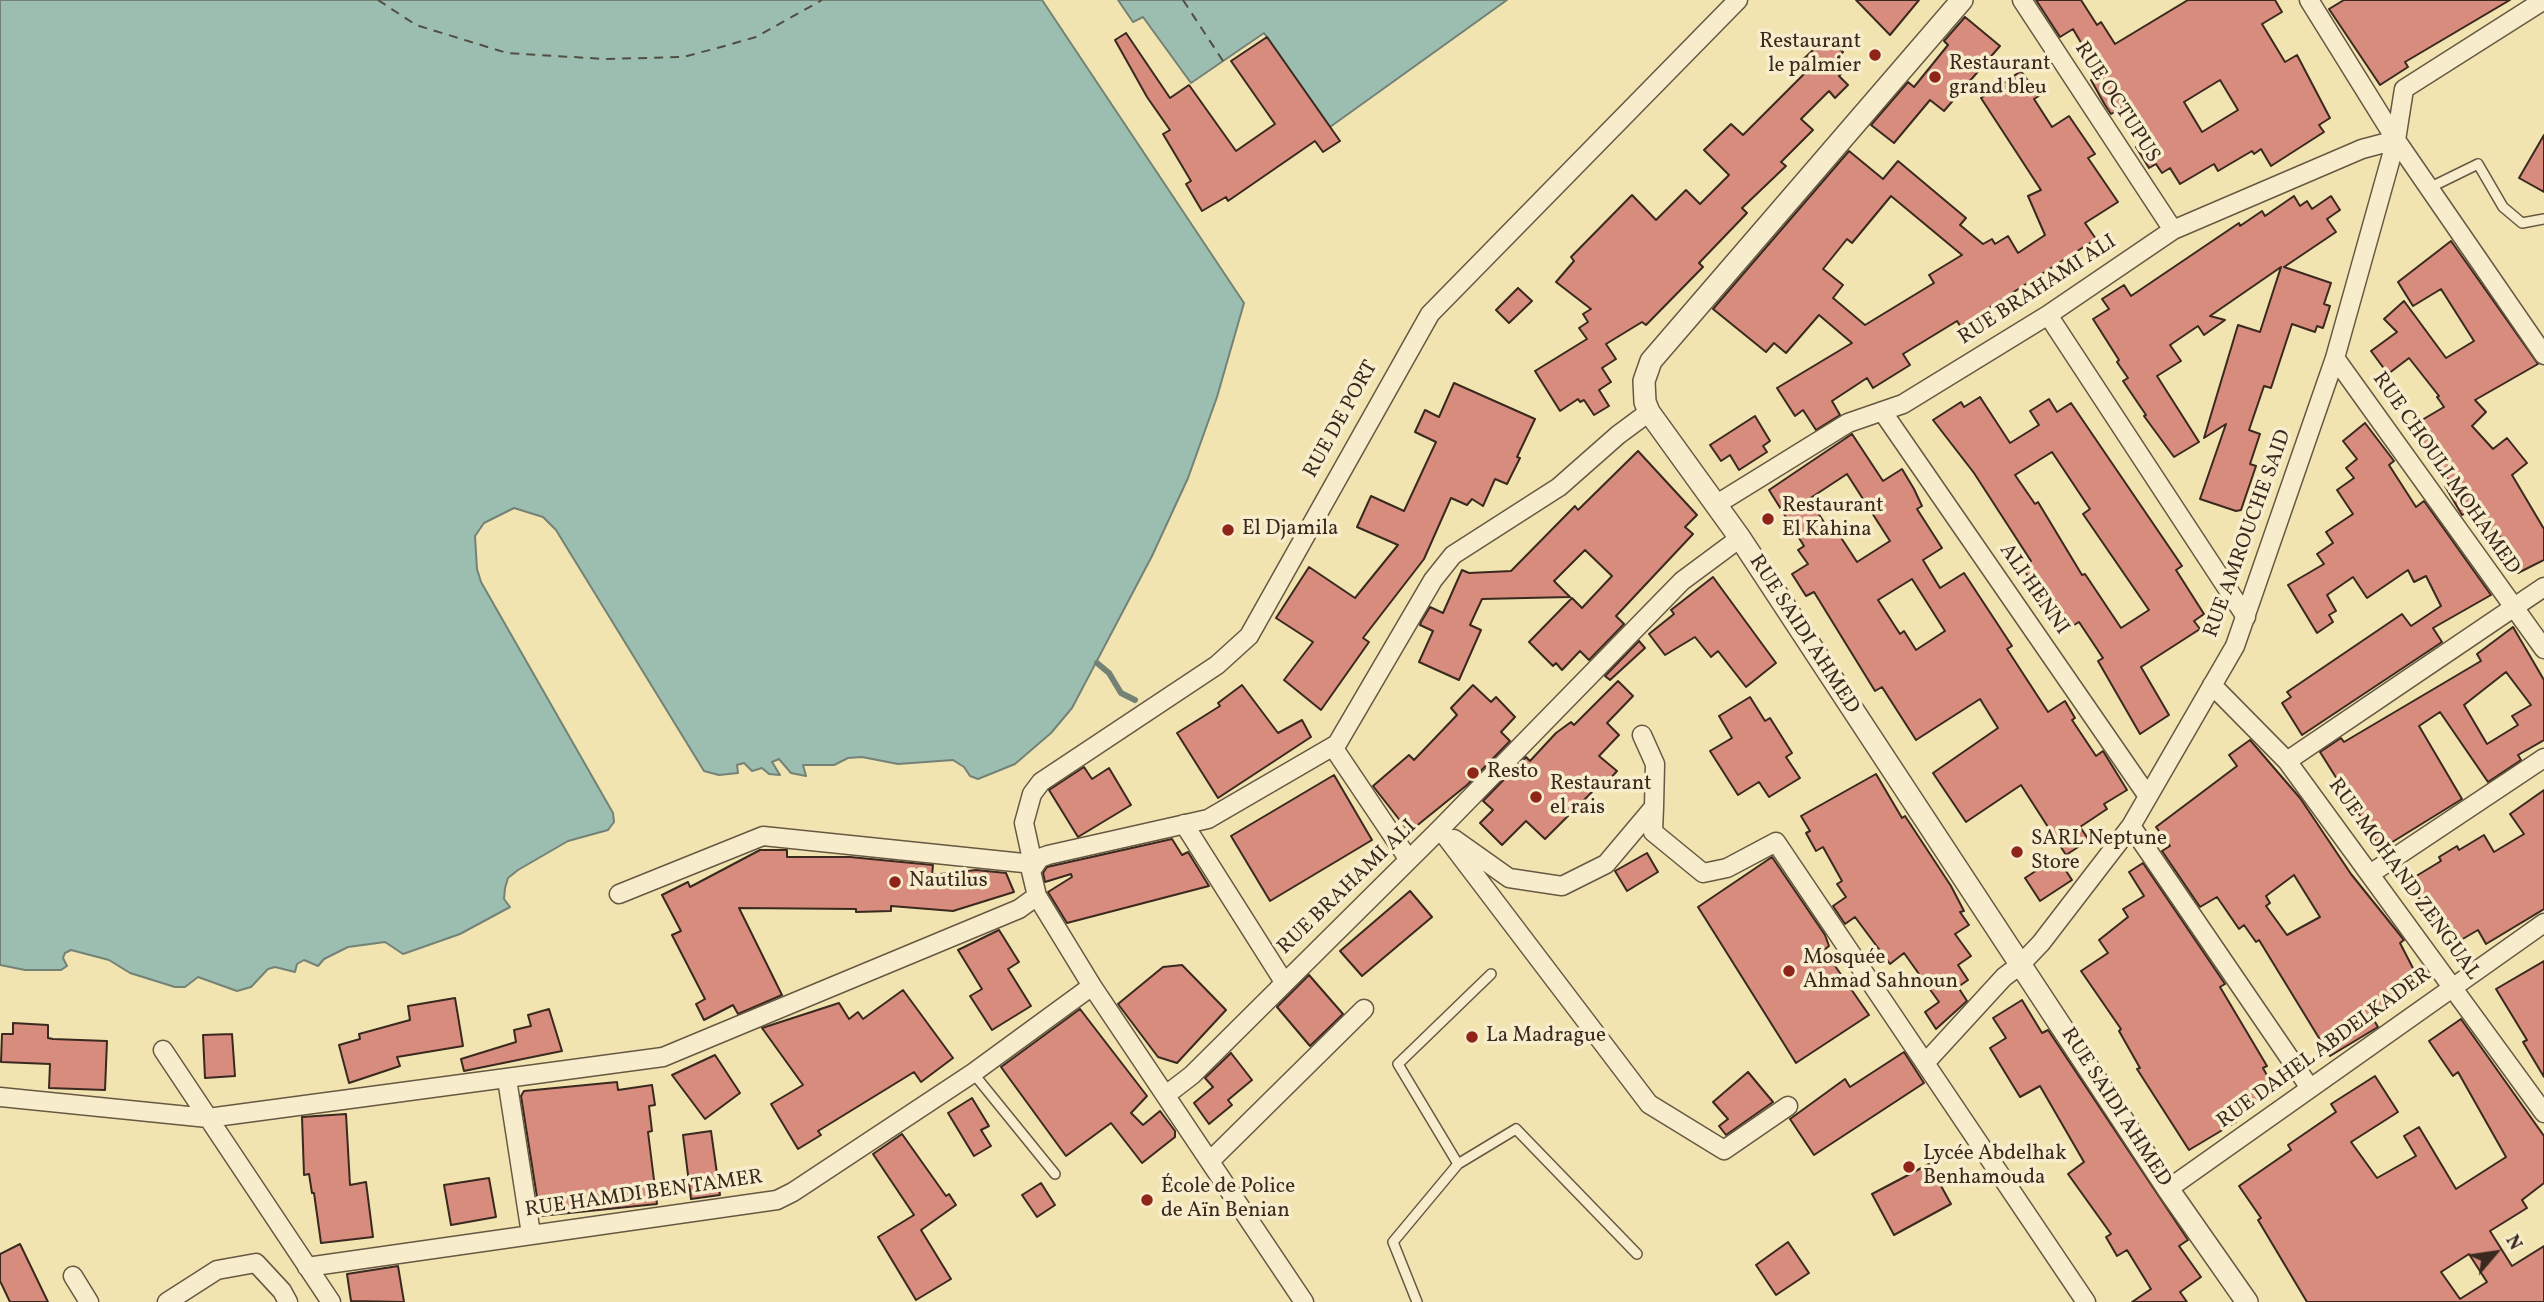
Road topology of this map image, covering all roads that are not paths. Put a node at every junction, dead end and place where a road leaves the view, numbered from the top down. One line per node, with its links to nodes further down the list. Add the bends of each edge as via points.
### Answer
1 (1738, 0): 32 (street, RUE DE PORT, via 1430,314 1249,636 1217,665 1041,782 1032,794 1024,823)
2 (1962, 0): 14 (street, via 1651,360 1643,391)
3 (2022, 0): 9 (street, RUE OCTUPUS)
4 (2309, 0): 6 (street)
5 (2544, 0): 6 (street, RUE AMROUCHE SAID, via 2404,89)
6 (2396, 140): 7 (street); 9 (street, RUE BRAHAMI ALI, via 2362,149); 12 (street, RUE AMROUCHE SAID)
7 (2429, 188): 8 (lane, via 2478,164 2504,207 2522,223); 11 (street)
8 (2544, 219)
9 (2173, 230): 10 (street, RUE BRAHAMI ALI)
10 (2048, 315): 13 (street, RUE BRAHAMI ALI, via 1903,404); 19 (street)
11 (2544, 355)
12 (2335, 358): 18 (street, RUE CHOULI MOHAMED); 19 (street, RUE AMROUCHE SAID)
13 (1882, 411): 15 (street, RUE BRAHAMI ALI, via 1848,423); 26 (street, ALI HENNI)
14 (1649, 412): 15 (street, RUE SAIDI AHMED); 23 (street, via 1559,487 1453,555 1433,580)
15 (1717, 504): 16 (street, RUE SAIDI AHMED)
16 (1740, 538): 30 (street, RUE BRAHAMI ALI, via 1682,581); 37 (street, RUE SAIDI AHMED)
17 (2544, 587): 18 (street)
18 (2512, 608): 20 (street, RUE CHOULI MOHAMED); 25 (street)
19 (2246, 617): 21 (street, RUE AMROUCHE SAID)
20 (2544, 649)
21 (2212, 685): 25 (street, RUE MOHAND ZENGUAL); 26 (street, RUE AMROUCHE SAID)
22 (1642, 736): 27 (street, via 1655,764)
23 (1333, 747): 28 (street, via 1208,819); 31 (street)
24 (2544, 758): 33 (street)
25 (2287, 761): 33 (street, RUE MOHAND ZENGUAL)
26 (2147, 795): 29 (street, RUE AMROUCHE SAID)
27 (1654, 807): 30 (street, via 1606,864 1562,886 1509,878); 44 (street, via 1653,832 1703,873 1727,869 1776,842)
28 (1184, 824): 32 (street, via 1048,855); 39 (street)
29 (2131, 826): 37 (street, RUE AMROUCHE SAID); 47 (street)
30 (1440, 829): 31 (street, RUE BRAHAMI ALI); 50 (street, via 1649,1104 1724,1150)
31 (1409, 860): 39 (street, RUE BRAHAMI ALI)
32 (1034, 864): 34 (street, via 763,835); 35 (street, RUE DE PORT, via 1031,879)
33 (2370, 874): 41 (street, RUE MOHAND ZENGUAL)
34 (619, 894)
35 (1037, 896): 40 (street); 46 (street, via 1019,909 663,1057)
36 (2544, 923): 41 (street, RUE DAHEL ABDELKADER)
37 (2020, 965): 44 (street, RUE AMROUCHE SAID, via 2004,976); 56 (street, RUE SAIDI AHMED)
38 (1491, 974): 54 (lane, via 1398,1065)
39 (1284, 982): 48 (street, RUE BRAHAMI ALI, via 1192,1075)
40 (1092, 986): 45 (street, RUE HAMDI BEN TAMER); 48 (street)
41 (2452, 986): 47 (street, RUE DAHEL ABDELKADER); 51 (street, RUE MOHAND ZENGUAL)
42 (1364, 1009): 53 (street)
43 (163, 1050): 52 (street)
44 (1926, 1062): 67 (street)
45 (973, 1073): 55 (lane); 57 (street, RUE HAMDI BEN TAMER, via 777,1200)
46 (507, 1079): 52 (street); 57 (street)
47 (2310, 1088): 56 (street, RUE DAHEL ABDELKADER)
48 (1166, 1095): 53 (street)
49 (0, 1097): 52 (street)
50 (1788, 1106)
51 (2544, 1113)
52 (208, 1118): 59 (street)
53 (1210, 1161): 65 (street)
54 (1458, 1164): 58 (lane, via 1516,1129); 66 (lane, via 1393,1242)
55 (1055, 1174)
56 (2168, 1189): 68 (street, RUE SAIDI AHMED)
57 (531, 1234): 59 (street, RUE HAMDI BEN TAMER)
58 (1637, 1254)
59 (307, 1267): 64 (street)
60 (73, 1276): 61 (street)
61 (89, 1302)
62 (167, 1302): 63 (street, via 217,1270 256,1263)
63 (288, 1302)
64 (331, 1302)
65 (1304, 1302)
66 (1417, 1302)
67 (2087, 1302)
68 (2247, 1302)

